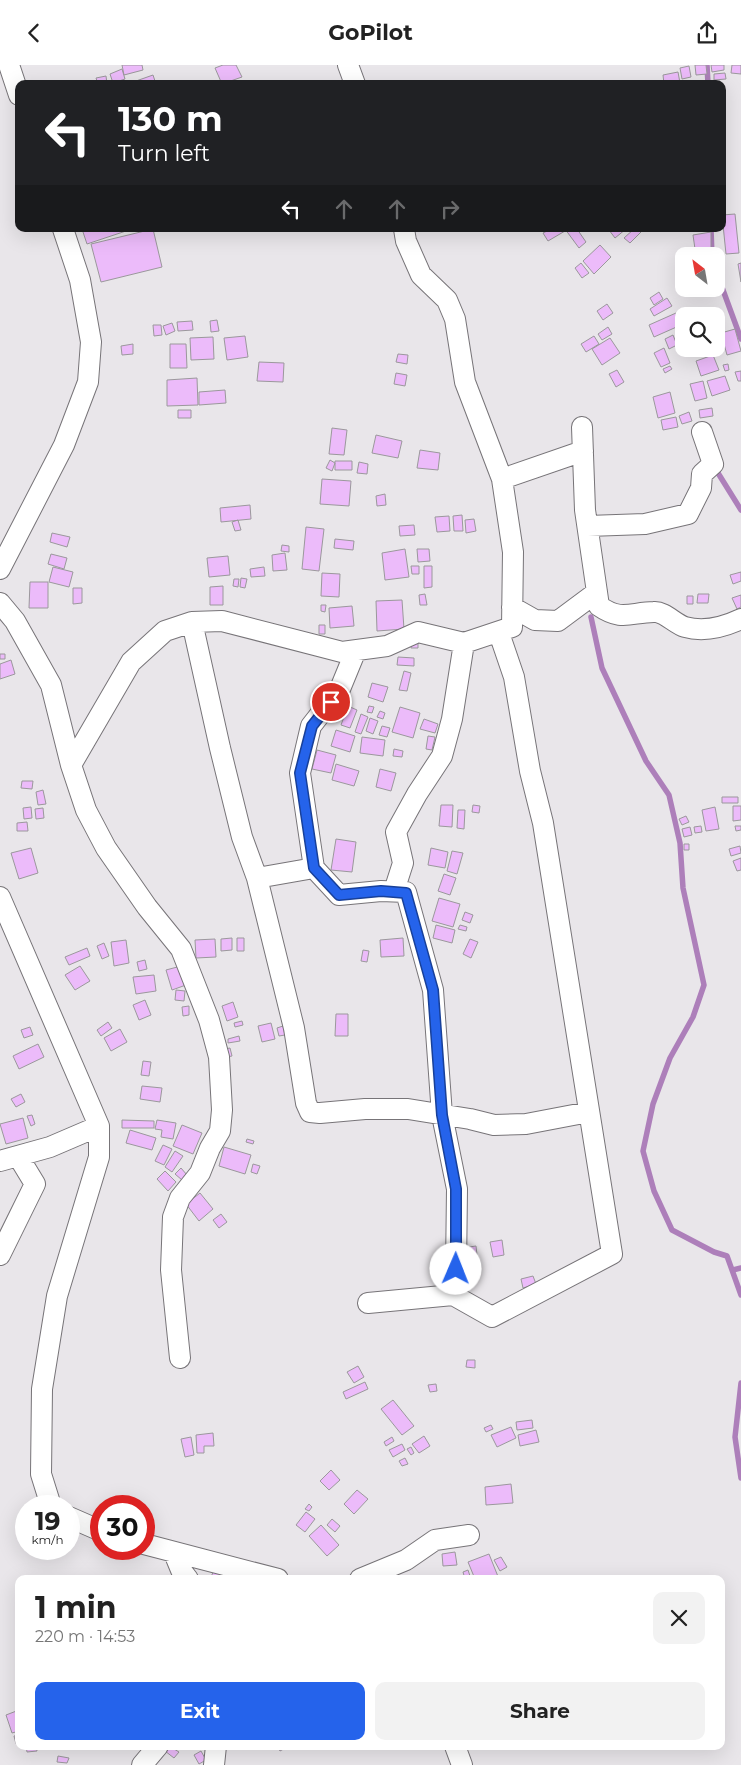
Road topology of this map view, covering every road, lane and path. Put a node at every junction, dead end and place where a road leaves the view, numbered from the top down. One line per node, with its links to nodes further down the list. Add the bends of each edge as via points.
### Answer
1 (8, 65): 4 (street)
2 (348, 65): 3 (street)
3 (354, 80)
4 (15, 84)
5 (64, 232): 12 (street, via 80,280 91,342 88,382 64,445)
6 (404, 232): 10 (street, via 421,275 447,300 455,319 465,382)
7 (582, 427): 9 (street)
8 (702, 432): 11 (street, via 713,464 702,474 701,488 688,514 645,524)
9 (583, 451): 10 (street); 11 (street)
10 (502, 479): 15 (street, via 513,552)
11 (588, 526): 13 (street)
12 (0, 569)
13 (597, 592): 15 (street, via 558,621 535,620); 16 (street, via 599,606 628,617 656,611 685,627 722,628)
14 (0, 603): 21 (street, via 15,621 51,685)
15 (512, 607): 18 (street, via 512,627)
16 (741, 619)
17 (192, 622): 20 (street, via 222,621 342,651); 21 (street, via 165,631 131,662); 23 (street, via 242,837)
18 (500, 633): 19 (street); 26 (street, via 514,677 530,771 543,823)
19 (464, 643): 20 (street, via 418,632 387,645); 24 (street, via 452,719 442,756 396,832 403,863)
20 (356, 650): 22 (street, via 340,689 312,726 300,773)
21 (71, 765): 33 (street, via 86,810 106,848 181,949 210,1020 219,1057 220,1131 200,1173 180,1198 173,1217 171,1270)
22 (314, 868): 23 (street); 24 (street, via 339,895)
23 (258, 878): 27 (street, via 294,1028 310,1112 408,1109)
24 (394, 891): 27 (street, via 406,893 433,990)
25 (0, 897): 28 (street)
26 (589, 1112): 27 (street, via 526,1125 494,1125); 31 (street, via 612,1254 492,1317)
27 (442, 1115): 31 (street, via 456,1189)
28 (99, 1127): 29 (street); 34 (street, via 99,1157 57,1295 42,1389 41,1474)
29 (9, 1159): 30 (street, via 35,1185)
30 (0, 1255)
31 (453, 1295): 32 (street)
32 (368, 1303)
33 (180, 1359)
34 (48, 1495)
35 (469, 1535): 40 (street, via 435,1541 406,1561)
36 (155, 1547): 37 (street)
37 (174, 1553): 38 (street); 39 (street)
38 (185, 1575)
39 (262, 1575)
40 (370, 1575)
41 (155, 1750): 44 (street)
42 (216, 1750): 45 (street)
43 (456, 1750): 46 (street)
44 (142, 1765)
45 (214, 1765)
46 (462, 1765)

